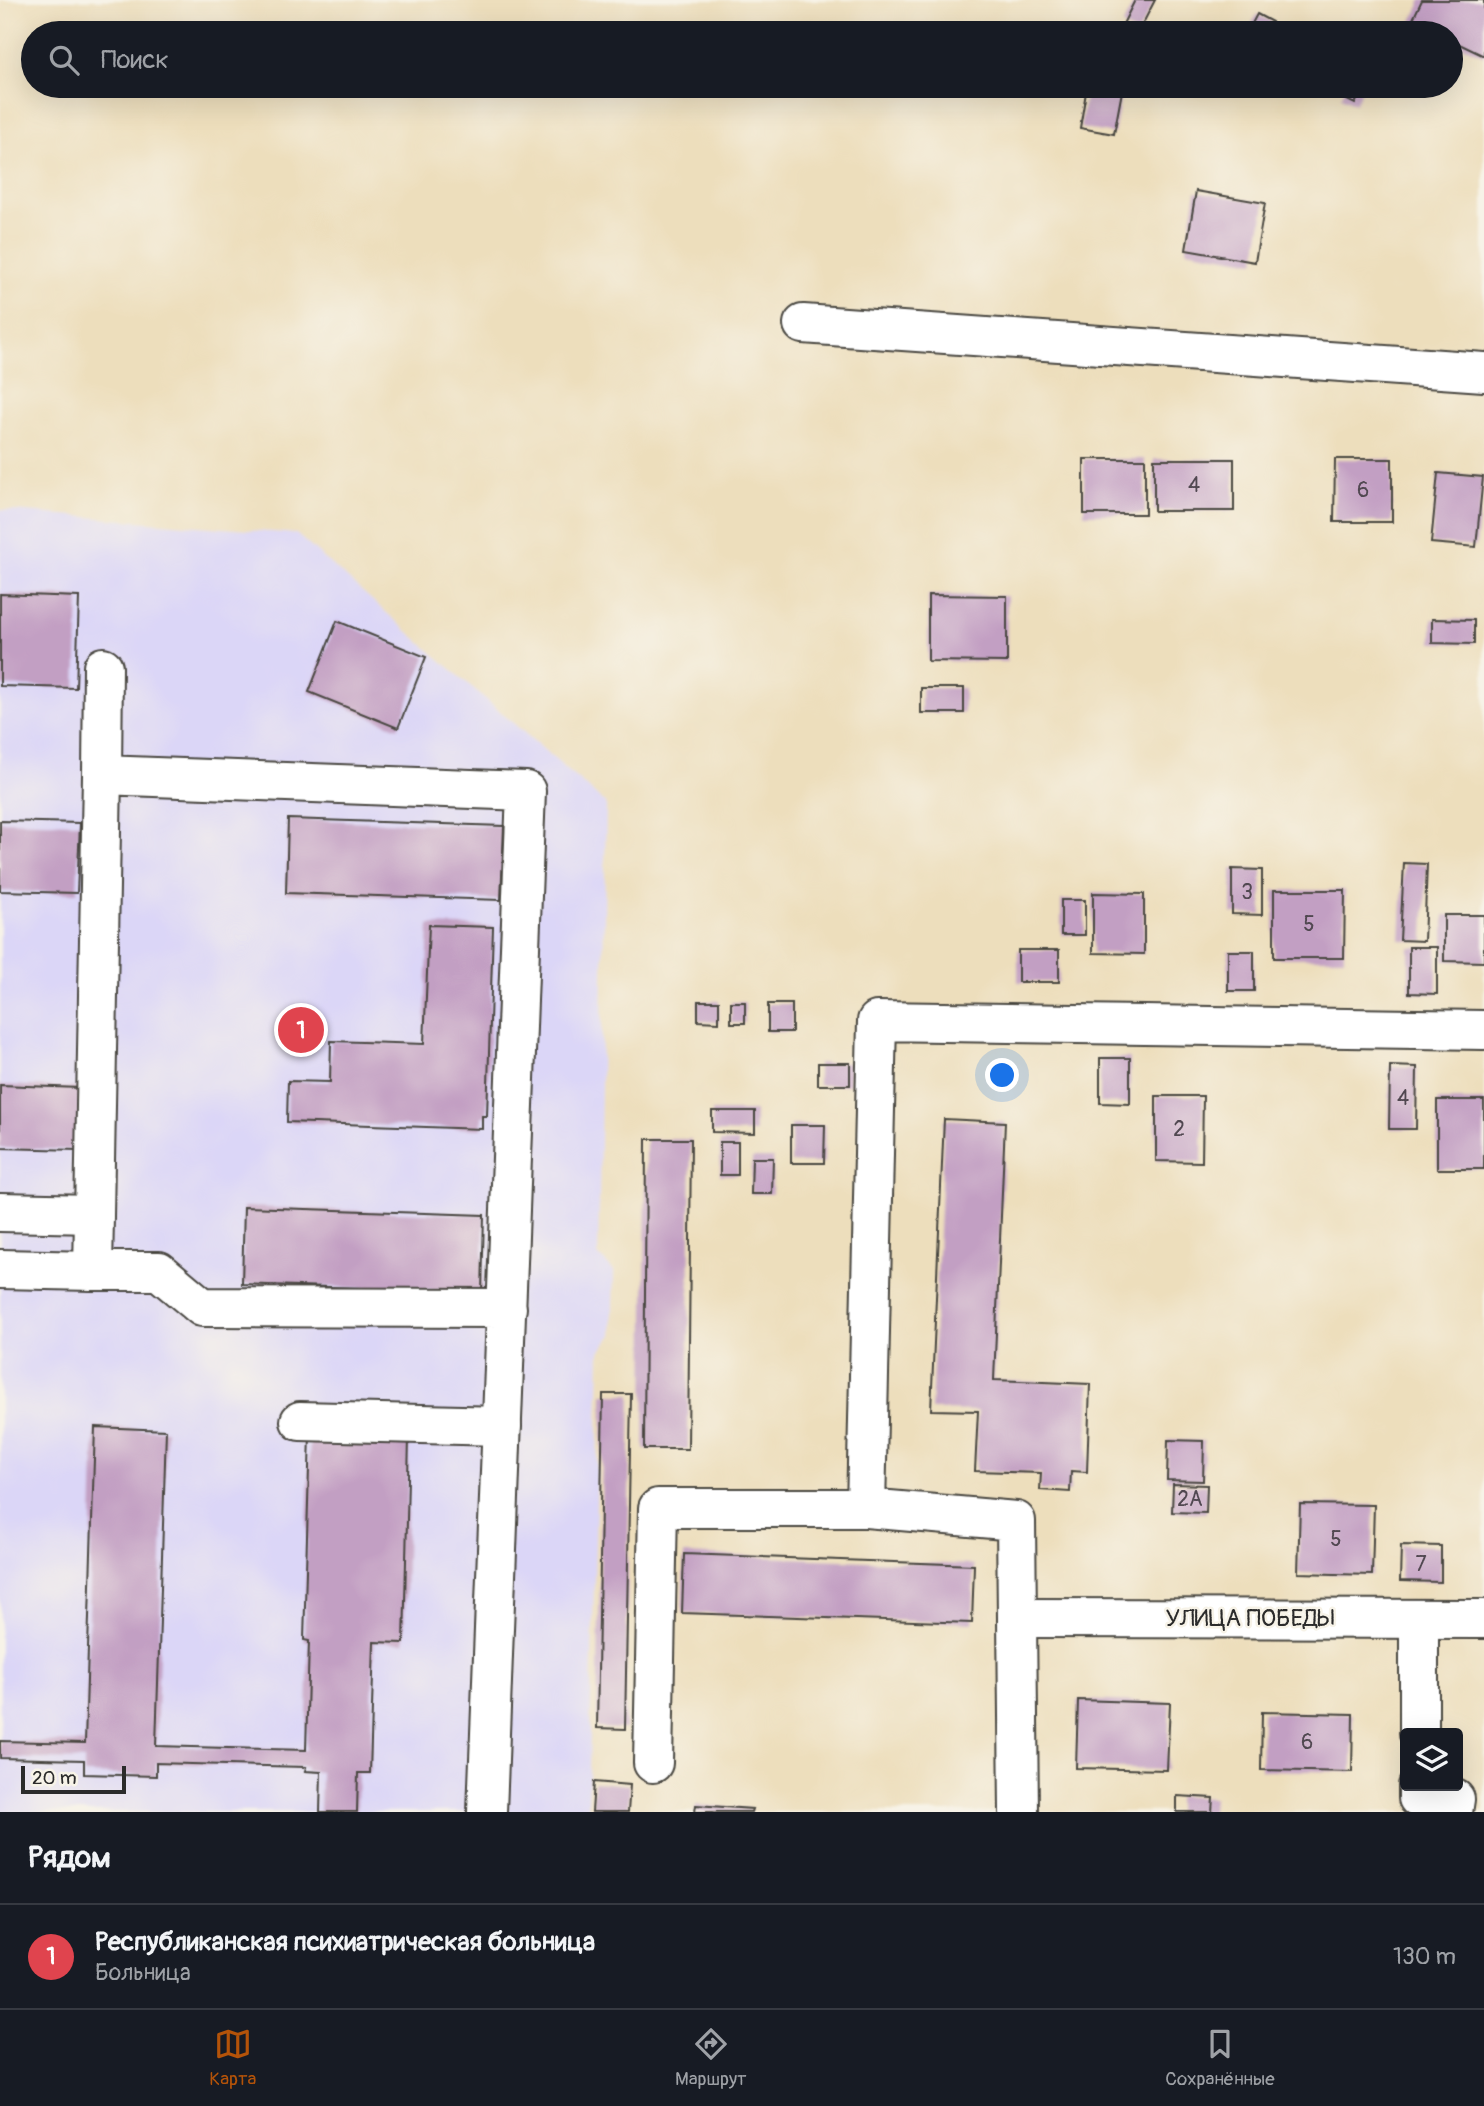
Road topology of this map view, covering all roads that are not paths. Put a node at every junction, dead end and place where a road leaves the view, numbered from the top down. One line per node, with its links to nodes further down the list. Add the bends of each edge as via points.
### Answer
1 (803, 324): 2 (street)
2 (1484, 372)
3 (103, 667): 4 (street)
4 (102, 775): 7 (street); 10 (street, via 526,791)
5 (1484, 1030): 13 (street, via 877,1021)
6 (0, 1212): 7 (street)
7 (94, 1214): 9 (street)
8 (0, 1269): 9 (street)
9 (93, 1271): 10 (street, via 159,1271 202,1307)
10 (507, 1308): 12 (street)
11 (300, 1421): 12 (street)
12 (502, 1426): 20 (street)
13 (866, 1508): 14 (street, via 1016,1521); 18 (street, via 658,1508)
14 (1017, 1618): 15 (street, УЛИЦА ПОБЕДЫ); 21 (street)
15 (1419, 1619): 16 (street, УЛИЦА ПОБЕДЫ); 17 (street)
16 (1484, 1619)
17 (1419, 1728)
18 (653, 1763)
19 (1418, 1791): 22 (street, via 1418,1798 1455,1799)
20 (487, 1812)
21 (1019, 1812)
22 (1453, 1812)

